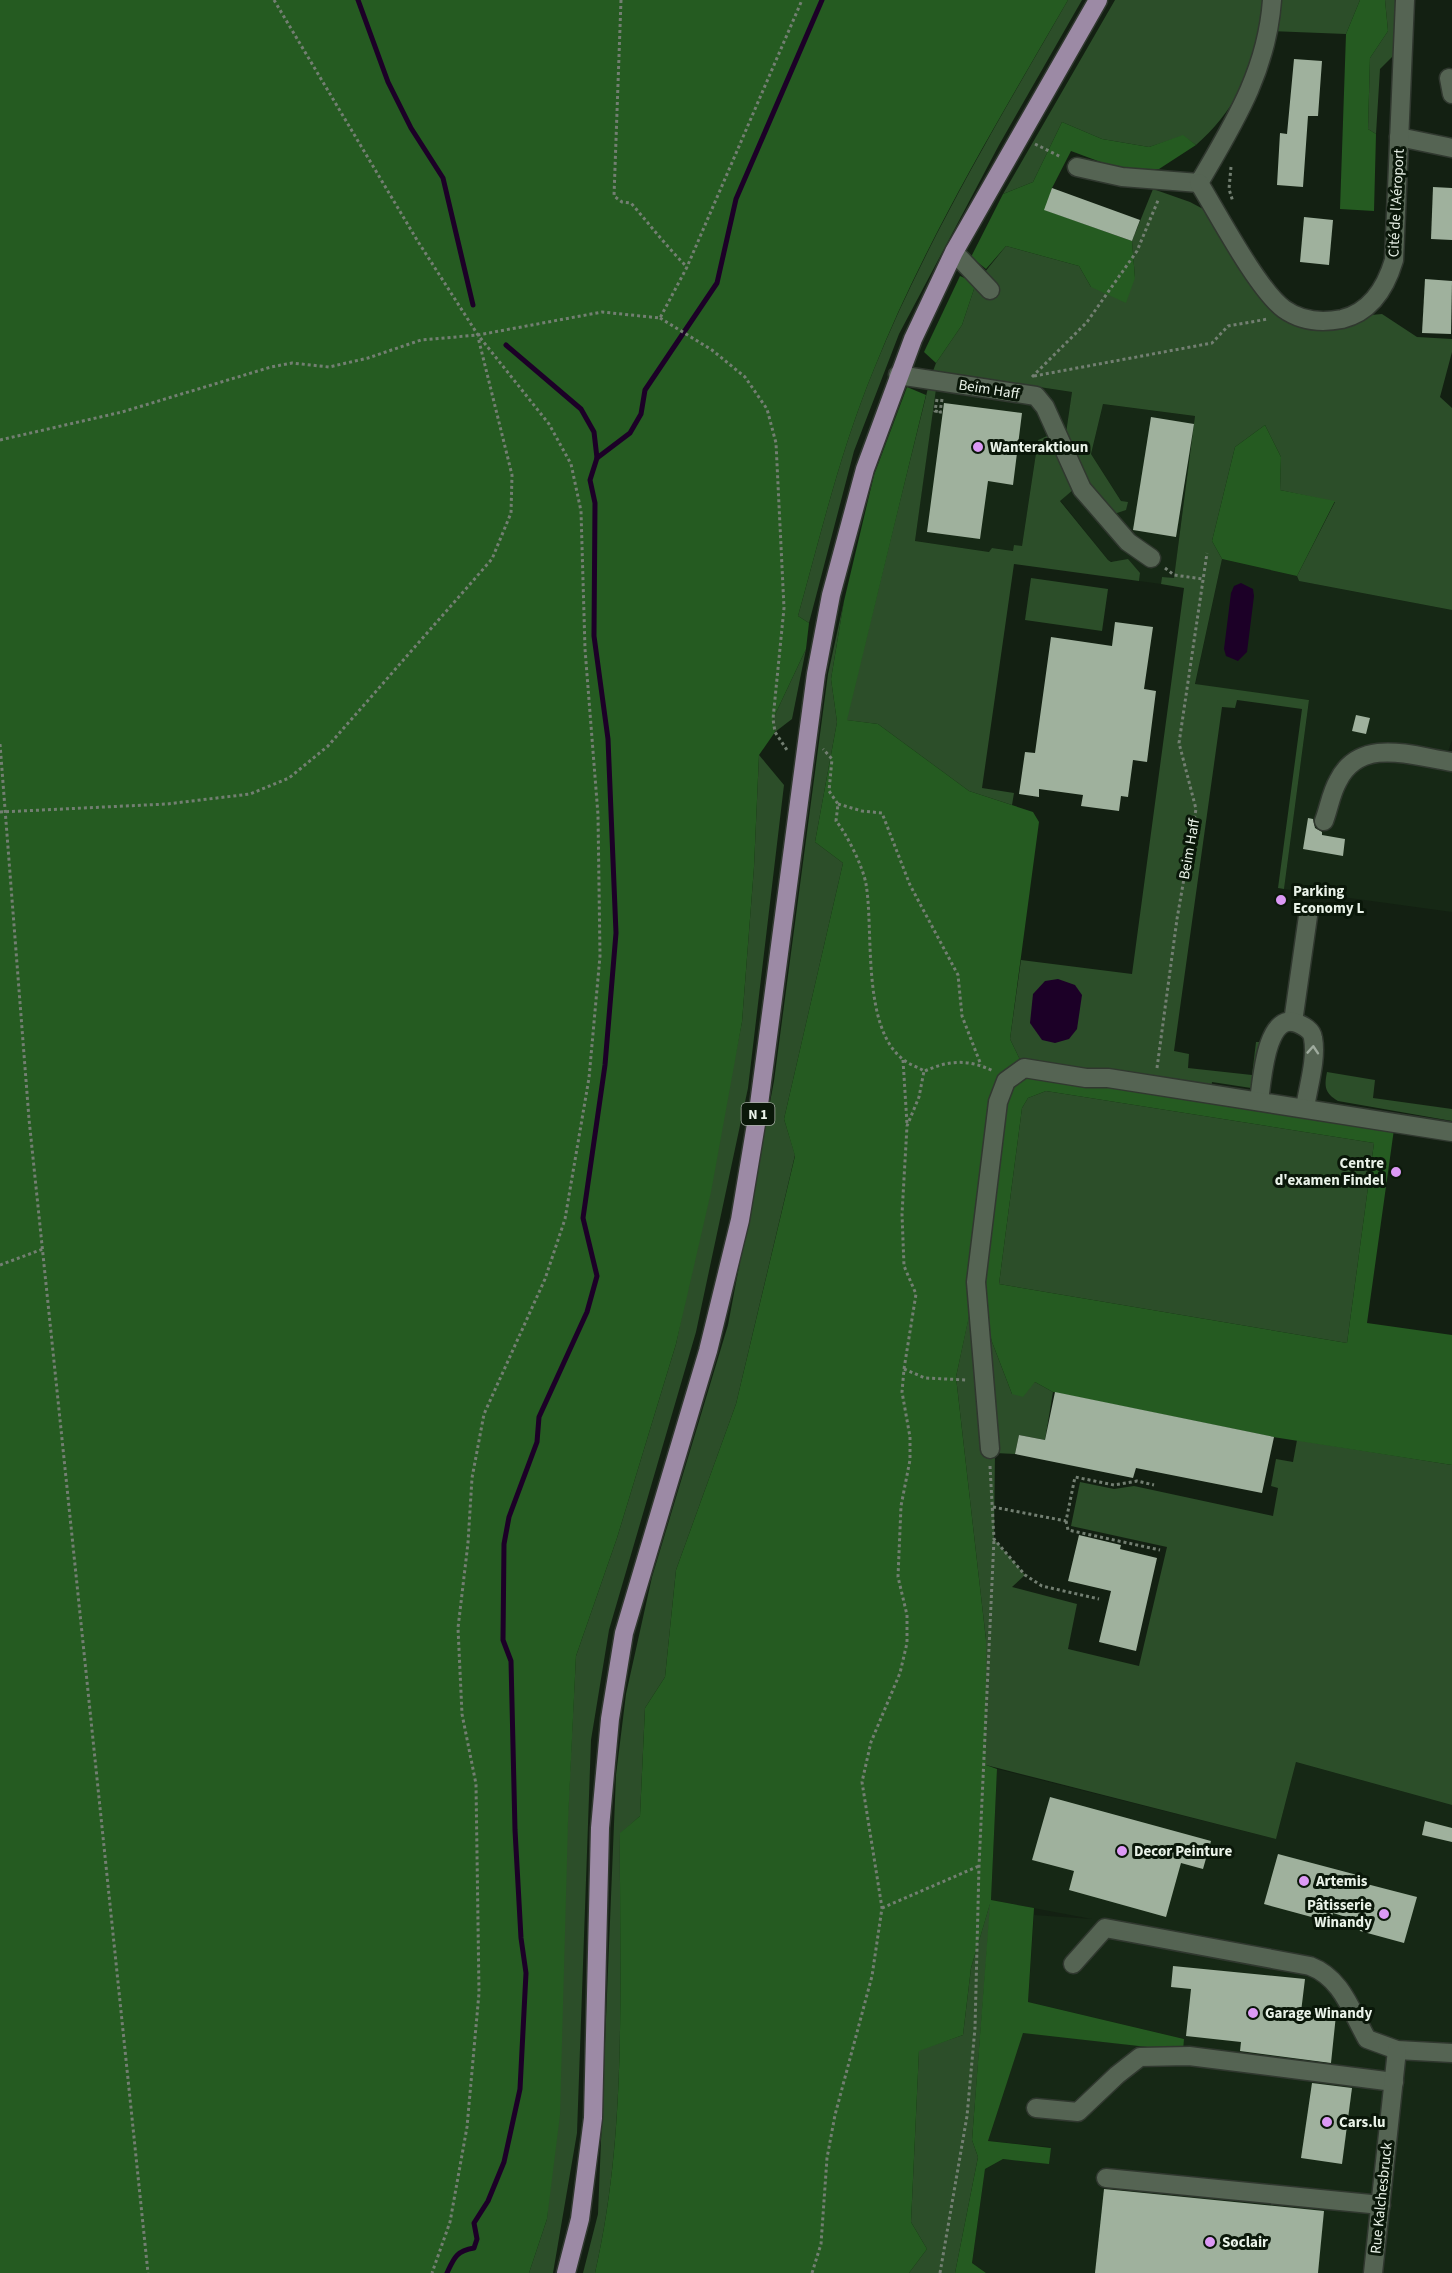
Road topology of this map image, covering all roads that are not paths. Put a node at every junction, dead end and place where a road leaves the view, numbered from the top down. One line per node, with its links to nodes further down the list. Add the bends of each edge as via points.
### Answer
1 (1098, 0): 8 (main road, N 1)
2 (1272, 0): 7 (street, via 1270,31 1253,86)
3 (1405, 0): 4 (street, Cité de l'Aéroport)
4 (1399, 137): 5 (street, Cité de l'Aéroport); 7 (street, Cité de l'Aéroport, via 1394,260 1386,284 1372,303 1349,317 1329,321 1306,319 1285,309 1268,293)
5 (1452, 143)
6 (1077, 167): 7 (street, via 1122,177)
7 (1199, 183)
8 (954, 252): 9 (street); 10 (main road, N 1)
9 (990, 290)
10 (898, 375): 11 (street, Beim Haff, via 1036,396 1045,407 1083,489 1128,542); 27 (main road, N 1, via 865,469 831,595 740,1220 708,1351 624,1633 610,1719 600,1828 593,2118 580,2219)
11 (1151, 558)
12 (1452, 762): 13 (street, via 1381,751 1356,758 1338,780)
13 (1324, 821)
14 (1308, 916): 15 (street)
15 (1293, 1022): 16 (street, via 1284,1021 1272,1036); 17 (street, one-way to 15, via 1313,1034)
16 (1259, 1101): 17 (street); 19 (street, via 1023,1068 1006,1081 998,1102 976,1282)
17 (1305, 1108): 18 (street)
18 (1452, 1132)
19 (990, 1449)
20 (1073, 1964): 21 (street, via 1105,1928 1310,1966 1336,1982 1366,2039)
21 (1397, 2050): 22 (street); 23 (street, Rue Kalchesbruck)
22 (1452, 2053)
23 (1394, 2082): 24 (street, via 1189,2056 1140,2057 1078,2112); 26 (street, Rue Kalchesbruck)
24 (1036, 2108)
25 (1106, 2178): 26 (street)
26 (1381, 2205): 28 (street, Rue Kalchesbruck)
27 (566, 2273)
28 (1373, 2273)

